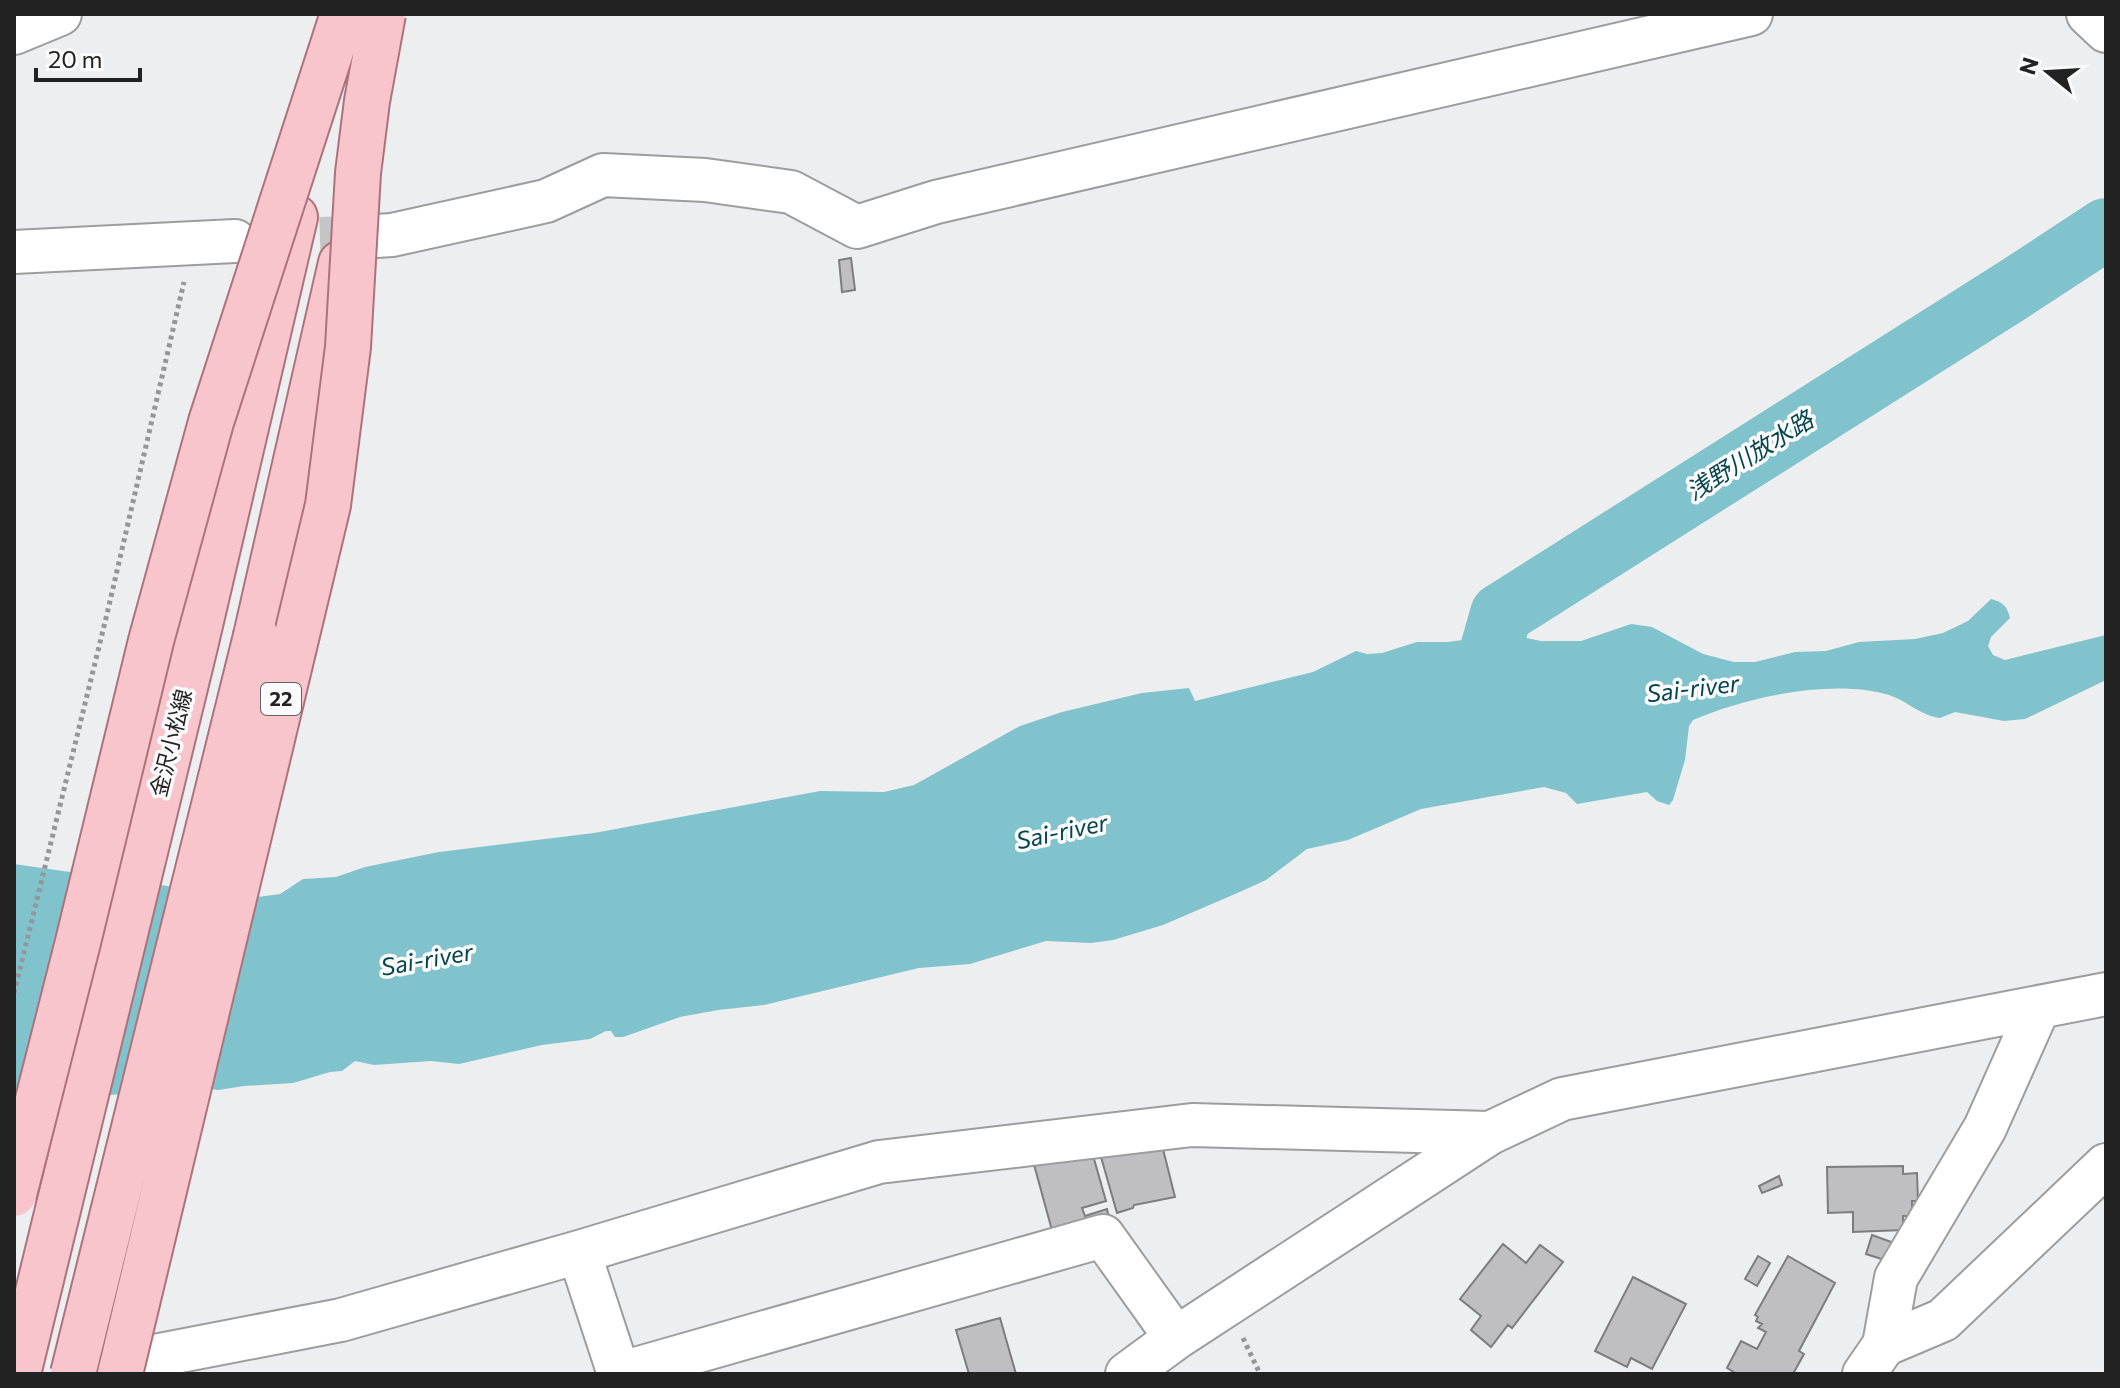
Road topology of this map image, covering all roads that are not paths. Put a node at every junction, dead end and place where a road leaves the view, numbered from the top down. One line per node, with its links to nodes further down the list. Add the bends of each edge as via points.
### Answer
1 (60, 14): 7 (street)
2 (343, 14): 17 (main road, bridge, via 202,451)
3 (383, 14): 25 (main road, 22, bridge, via 358,173 348,347 328,505)
4 (1751, 14): 10 (street, via 936,202 857,227 791,192 705,180 603,175 546,201)
5 (2088, 14): 6 (street)
6 (2106, 31)
7 (14, 33)
8 (320, 112): 22 (main road, 金沢小松線)
9 (373, 124): 24 (main road, 22, bridge, via 256,636)
10 (376, 236)
11 (235, 241): 12 (street)
12 (14, 252)
13 (2106, 994): 14 (street)
14 (2038, 1009): 15 (street, via 1562,1099); 20 (street, via 1985,1128 1896,1278)
15 (1490, 1133): 18 (street, via 1192,1125 879,1162); 19 (street)
16 (2106, 1165): 20 (street, via 1943,1320)
17 (14, 1194)
18 (579, 1252): 21 (street); 26 (street)
19 (1176, 1338): 26 (street, via 1103,1236); 27 (street)
20 (1874, 1359)
21 (179, 1362): 23 (street)
22 (18, 1374)
23 (64, 1374)
24 (73, 1374)
25 (120, 1374)
26 (619, 1374)
27 (1127, 1374)

